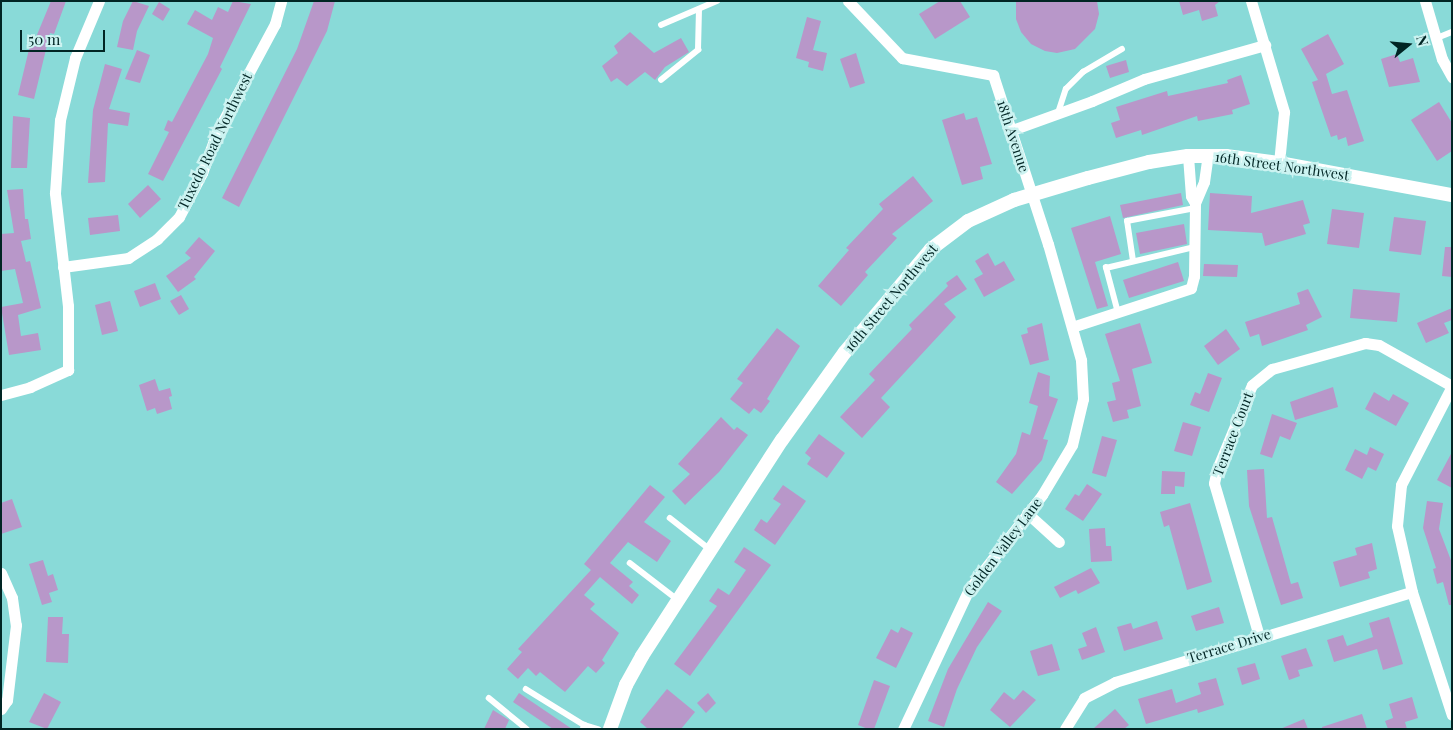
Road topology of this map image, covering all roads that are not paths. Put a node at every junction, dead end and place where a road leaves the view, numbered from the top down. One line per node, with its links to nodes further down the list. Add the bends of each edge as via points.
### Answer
1 (98, 1): 25 (street, via 75,58 60,120 55,193)
2 (281, 1): 25 (street, Tuxedo Road Northwest, via 276,24 217,132 202,173 178,217 157,239 128,258)
3 (717, 1): 7 (lane)
4 (848, 1): 16 (street, 18th Avenue, via 902,58 993,76)
5 (1252, 1): 11 (street)
6 (1425, 1): 10 (street)
7 (699, 10): 8 (lane); 14 (lane, via 698,50)
8 (661, 25)
9 (1452, 32): 10 (lane)
10 (1437, 38): 13 (street, via 1442,59)
11 (1265, 44): 15 (street, via 1144,78); 19 (street, via 1284,112)
12 (1122, 49): 15 (lane, via 1083,72 1066,89)
13 (1452, 77)
14 (661, 80)
15 (1058, 113): 16 (street)
16 (1012, 130): 20 (street, 18th Avenue)
17 (1208, 155): 18 (street, 16th Street Northwest); 19 (street, 16th Street Northwest); 22 (street, via 1204,182)
18 (1188, 156): 20 (street, 16th Street Northwest, via 1148,162); 22 (street, via 1191,196)
19 (1279, 163): 21 (street, 16th Street Northwest)
20 (1032, 195): 27 (street, 18th Avenue); 34 (street, 16th Street Northwest, via 968,221 931,249 844,352)
21 (1452, 195)
22 (1195, 206): 23 (street); 24 (lane, via 1127,221)
23 (1195, 247): 24 (lane); 26 (street, via 1191,288)
24 (1133, 261): 26 (lane, via 1106,268)
25 (63, 267): 30 (street, via 68,306 68,370 30,387)
26 (1118, 313): 27 (street)
27 (1072, 327): 28 (street, 18th Avenue)
28 (1081, 360): 31 (street, Golden Valley Lane, via 1084,399 1072,445 1042,495)
29 (1452, 386): 37 (street, via 1400,485 1398,544); 39 (street, Terrace Court, via 1379,346 1365,343 1272,369 1252,385 1214,483)
30 (1, 395)
31 (1027, 513): 33 (street); 48 (street, Golden Valley Lane, via 969,589)
32 (670, 518): 34 (lane)
33 (1059, 542)
34 (710, 550): 38 (street, 16th Street Northwest)
35 (630, 563): 38 (lane)
36 (1, 573): 42 (street, via 12,598 16,625 7,700)
37 (1412, 592): 39 (street, Terrace Drive); 43 (street)
38 (678, 600): 47 (street, 16th Street Northwest, via 626,685)
39 (1259, 636): 49 (street, Terrace Drive, via 1115,682 1084,698)
40 (526, 689): 44 (lane)
41 (489, 698): 45 (lane)
42 (1, 709)
43 (1452, 715)
44 (583, 727): 46 (lane)
45 (527, 729)
46 (598, 729)
47 (610, 729)
48 (903, 729)
49 (1064, 729)

